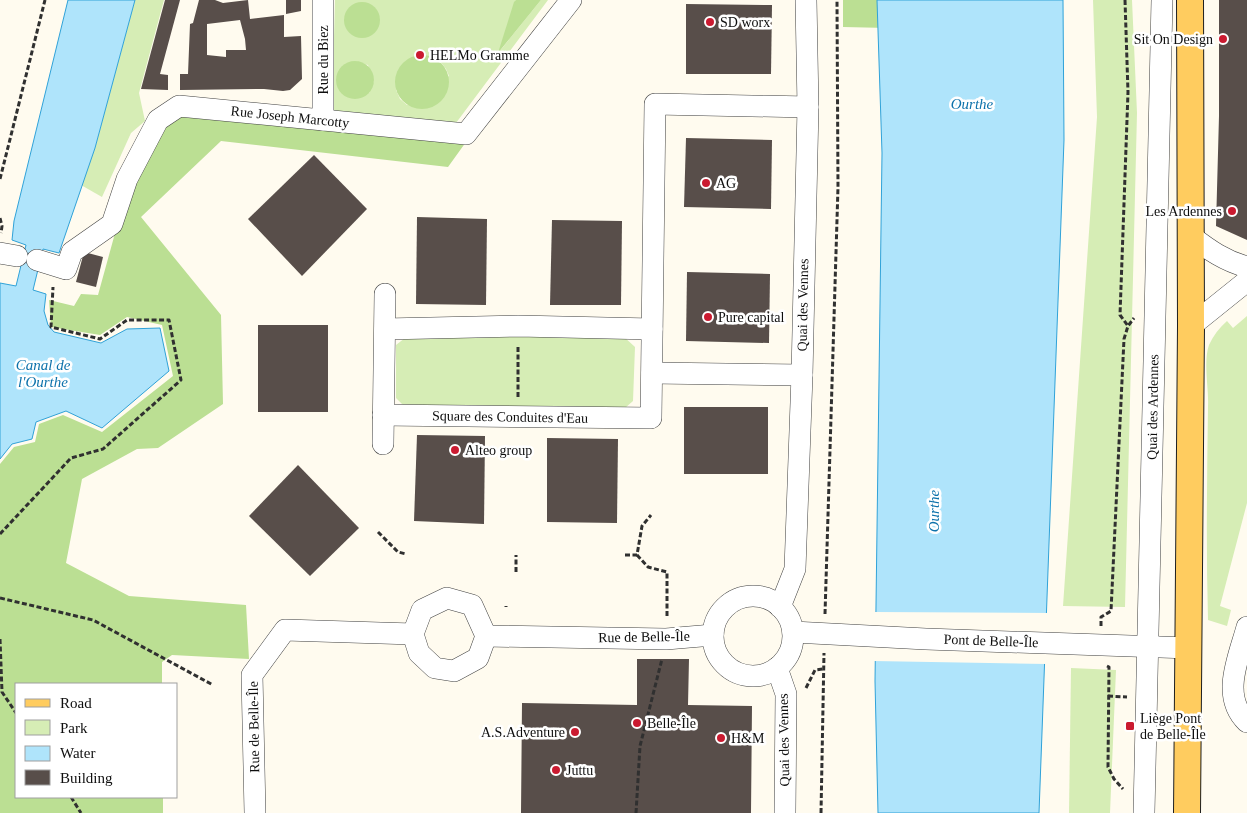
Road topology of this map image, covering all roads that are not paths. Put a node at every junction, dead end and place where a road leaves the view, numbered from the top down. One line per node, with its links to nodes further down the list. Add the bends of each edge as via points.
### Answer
1 (323, 0): 7 (street, Rue du Biez)
2 (572, 0): 7 (street, Rue Joseph Marcotty, via 466,134)
3 (806, 0): 6 (street, Quai des Vennes)
4 (1162, 0): 26 (street, Quai des Ardennes)
5 (1190, 0): 8 (main road)
6 (808, 107): 15 (street, Square des Conduites d'Eau, via 655,104); 17 (street, Quai des Vennes)
7 (323, 120): 9 (street, Rue Joseph Marcotty, via 179,106 158,120 127,179 112,224 72,252 66,269)
8 (1191, 236): 10 (street, via 1215,255); 13 (main road)
9 (26, 258)
10 (1247, 267)
11 (1247, 281): 13 (street)
12 (385, 294): 14 (street)
13 (1191, 326): 27 (main road)
14 (384, 329): 15 (street, via 518,326); 18 (street)
15 (652, 329): 16 (street, Square des Conduites d'Eau)
16 (652, 373): 17 (street); 18 (street, Square des Conduites d'Eau, via 651,418)
17 (802, 375): 20 (street, Quai des Vennes, via 795,569)
18 (383, 415): 19 (street)
19 (383, 444)
20 (780, 607): 22 (street, via 789,618); 24 (street, via 751,596 732,601 720,612)
21 (1247, 627): 29 (street, via 1232,680 1232,695)
22 (793, 632): 26 (street, Pont de Belle-Île); 28 (street, via 789,655)
23 (413, 634): 25 (street, via 419,653 435,668 454,671 478,658); 25 (street, via 422,610 447,598 472,605); 30 (street, Rue de Belle-Île, via 285,630 252,675)
24 (712, 635): 25 (street, Rue de Belle-Île, via 666,639); 28 (street, via 718,657 737,673 759,676)
25 (486, 636)
26 (1147, 647): 27 (street, Pont de Belle-Île); 32 (street, Quai des Ardennes)
27 (1189, 648): 33 (main road)
28 (777, 668): 31 (street, Quai des Vennes, via 786,694)
29 (1247, 722)
30 (256, 813)
31 (784, 813)
32 (1144, 813)
33 (1187, 813)

